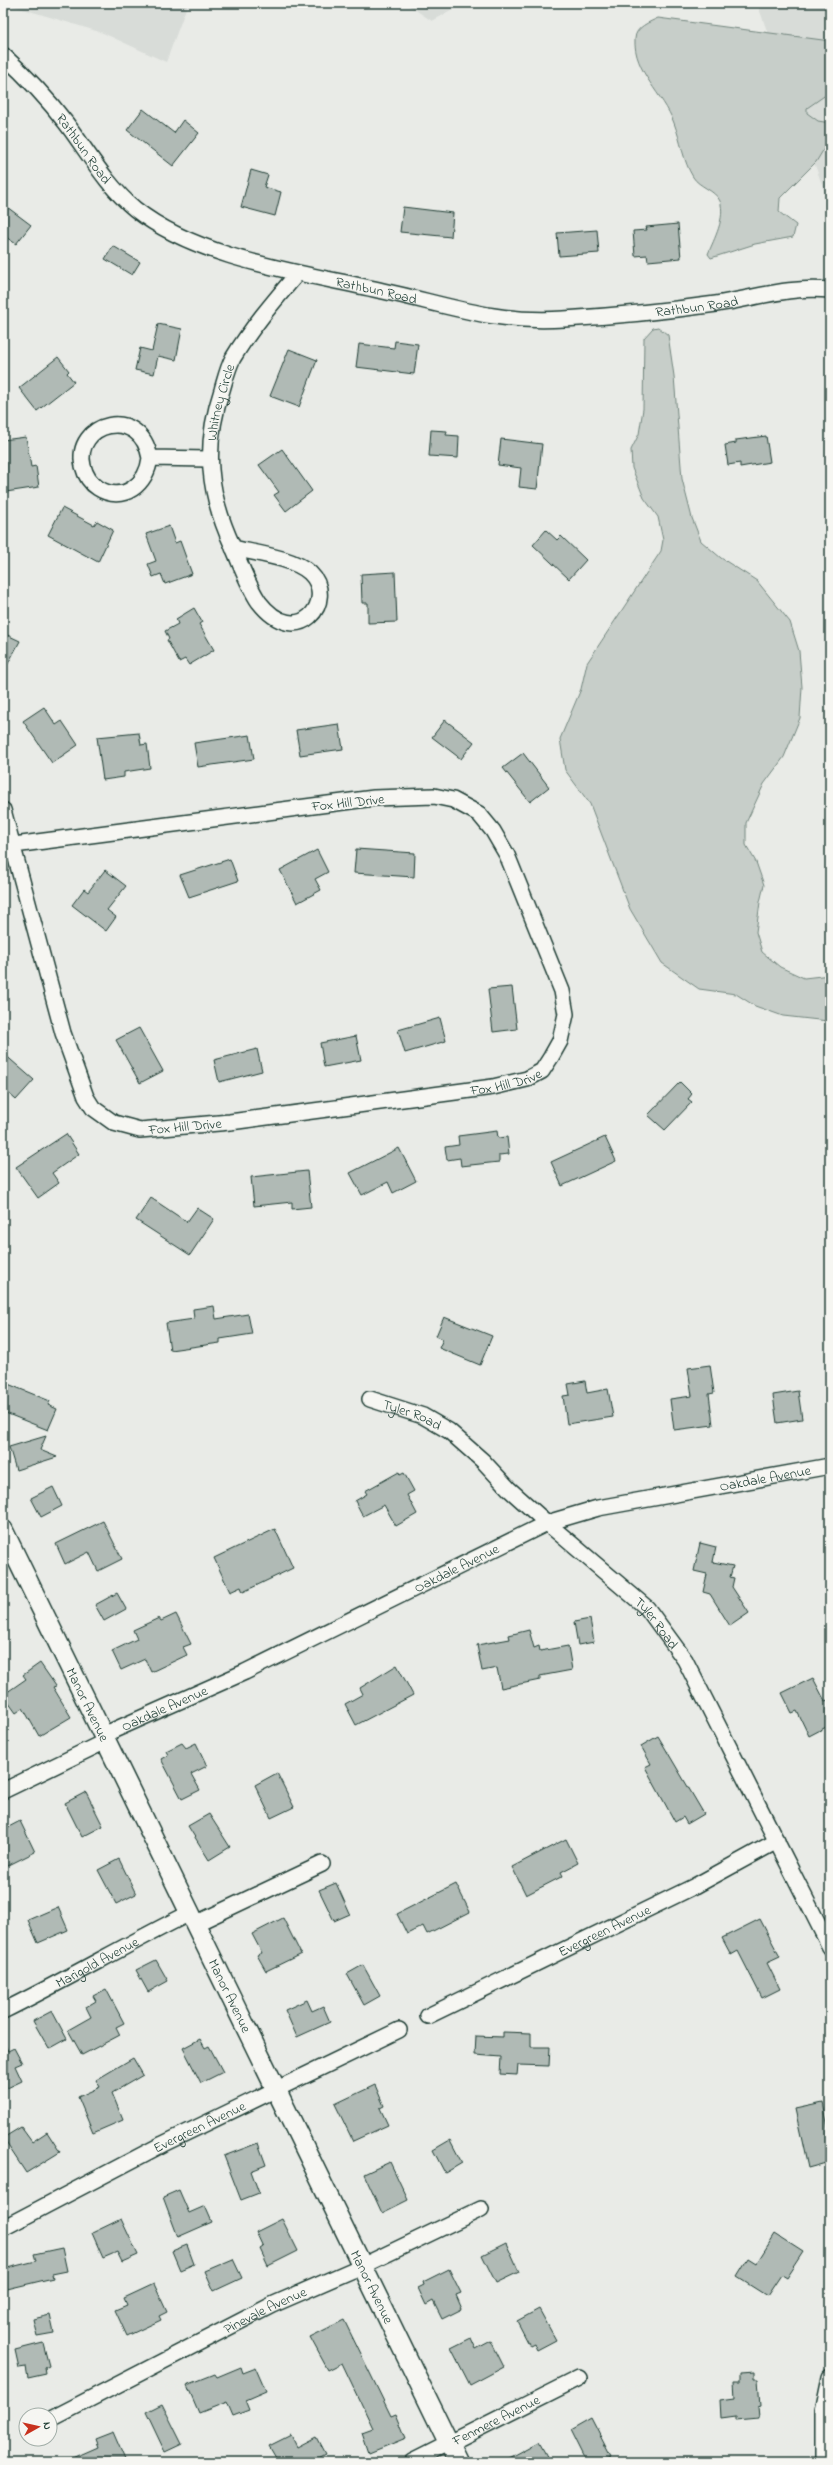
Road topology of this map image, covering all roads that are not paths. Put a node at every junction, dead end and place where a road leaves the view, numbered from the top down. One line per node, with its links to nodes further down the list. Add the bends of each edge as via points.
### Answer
1 (3, 55): 2 (street, Rathbun Road, via 44,95 113,188 136,209 161,226 190,240)
2 (296, 274): 3 (street, Rathbun Road, via 384,291 468,313 528,320 716,304 786,289); 5 (street, Whitney Circle, via 259,318 232,360 215,409)
3 (830, 290)
4 (150, 458): 4 (street, via 146,443 135,430 114,424 91,436 83,450 82,461 84,472 94,484 107,492 118,493 133,488 145,478); 5 (street)
5 (208, 459): 6 (street, Whitney Circle, via 212,489 222,524)
6 (233, 548): 6 (street, Whitney Circle, via 254,595 273,617 282,622 292,623 302,621 314,611 320,593 311,573 282,560)
7 (3, 810): 8 (street, Fox Hill Drive)
8 (14, 845): 8 (street, Fox Hill Drive, via 63,1033 86,1097 93,1108 114,1123 140,1130 230,1122 493,1087 527,1079 542,1071 560,1041 566,1014 562,991 507,856 493,831 479,814 453,800 434,796 374,798)
9 (370, 1399): 11 (street, Tyler Road, via 422,1416 449,1431 484,1461 509,1489)
10 (830, 1466): 11 (street, Oakdale Avenue, via 598,1508)
11 (547, 1524): 13 (street, Oakdale Avenue); 15 (street, Tyler Road, via 647,1608 667,1635 685,1660)
12 (3, 1530): 13 (street, Manor Avenue)
13 (104, 1738): 14 (street, Oakdale Avenue); 17 (street, Manor Avenue)
14 (3, 1791)
15 (777, 1841): 18 (street, Tyler Road); 20 (street, Evergreen Avenue, via 696,1886)
16 (322, 1864): 17 (street, Marigold Avenue)
17 (193, 1918): 19 (street, Marigold Avenue, via 132,1941); 22 (street, Manor Avenue)
18 (830, 1947)
19 (3, 2011)
20 (428, 2016)
21 (399, 2030): 22 (street, Evergreen Avenue)
22 (276, 2090): 24 (street, Evergreen Avenue, via 163,2144); 25 (street, Manor Avenue)
23 (481, 2210): 25 (street, Pinevale Avenue)
24 (3, 2228)
25 (362, 2266): 28 (street, Pinevale Avenue, via 272,2305); 29 (street, Manor Avenue)
26 (830, 2377): 32 (street, via 823,2412)
27 (579, 2378): 29 (street, Fenmere Avenue)
28 (58, 2415)
29 (449, 2443): 30 (street, Fenmere Avenue); 31 (street, Manor Avenue)
30 (412, 2462)
31 (458, 2462)
32 (823, 2462)

